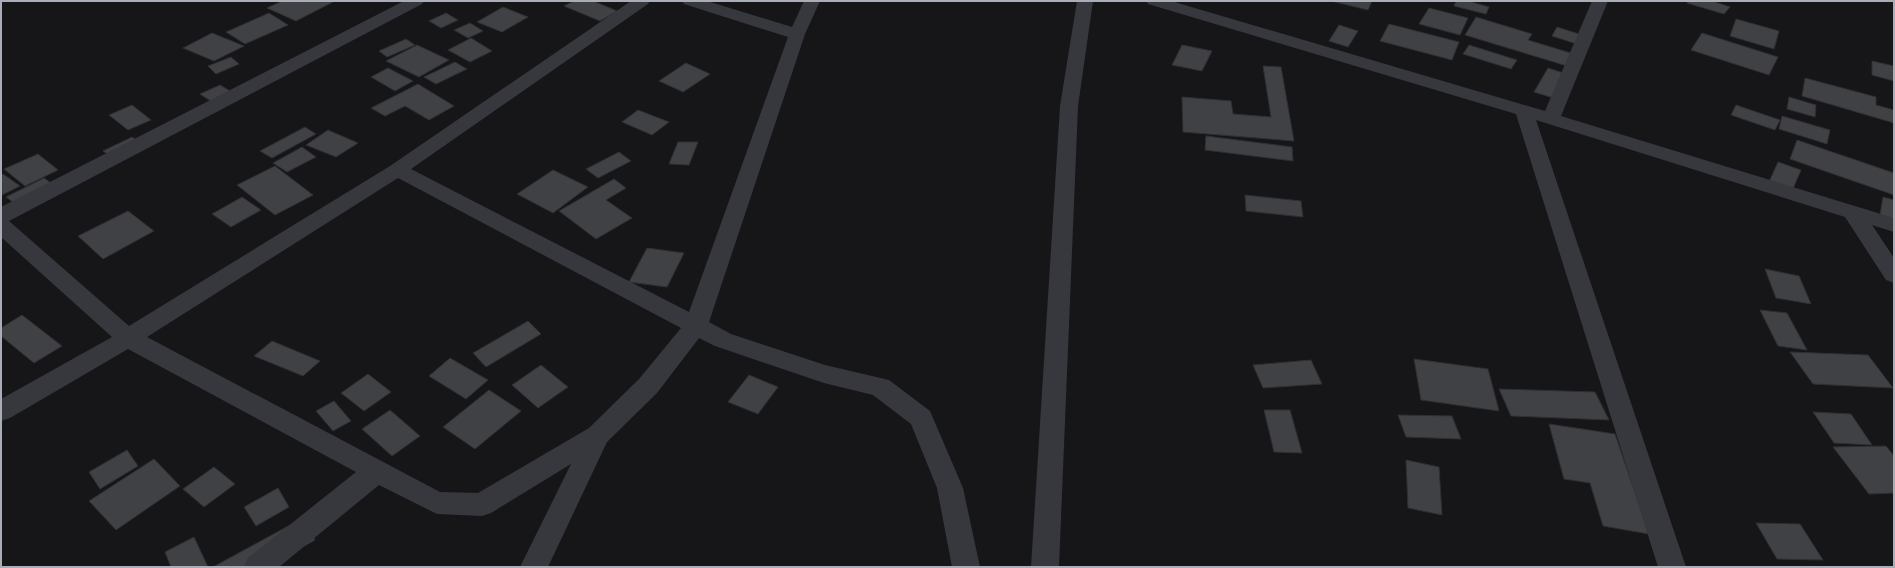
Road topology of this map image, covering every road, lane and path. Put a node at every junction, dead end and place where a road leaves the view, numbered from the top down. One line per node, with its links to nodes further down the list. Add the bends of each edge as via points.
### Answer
1 (416, 1): 13 (street)
2 (642, 1): 11 (street)
3 (690, 1): 8 (street)
4 (812, 1): 8 (street)
5 (1086, 1): 25 (street, via 1069,106)
6 (1154, 1): 9 (street)
7 (1600, 1): 10 (street)
8 (797, 34): 17 (street)
9 (1524, 111): 10 (street); 26 (street)
10 (1551, 119): 12 (street)
11 (397, 170): 17 (street); 18 (street)
12 (1853, 213): 14 (street); 16 (street)
13 (1, 216)
14 (1894, 225)
15 (1, 226): 18 (street)
16 (1894, 275)
17 (696, 326): 20 (street, via 648,386); 24 (street, via 723,340 824,374 880,387 921,418 950,488)
18 (128, 338): 19 (street); 21 (street)
19 (1, 411)
20 (598, 435): 21 (street, via 482,505 437,503); 23 (street)
21 (377, 471): 22 (street)
22 (258, 567)
23 (534, 567)
24 (966, 567)
25 (1045, 567)
26 (1672, 567)

